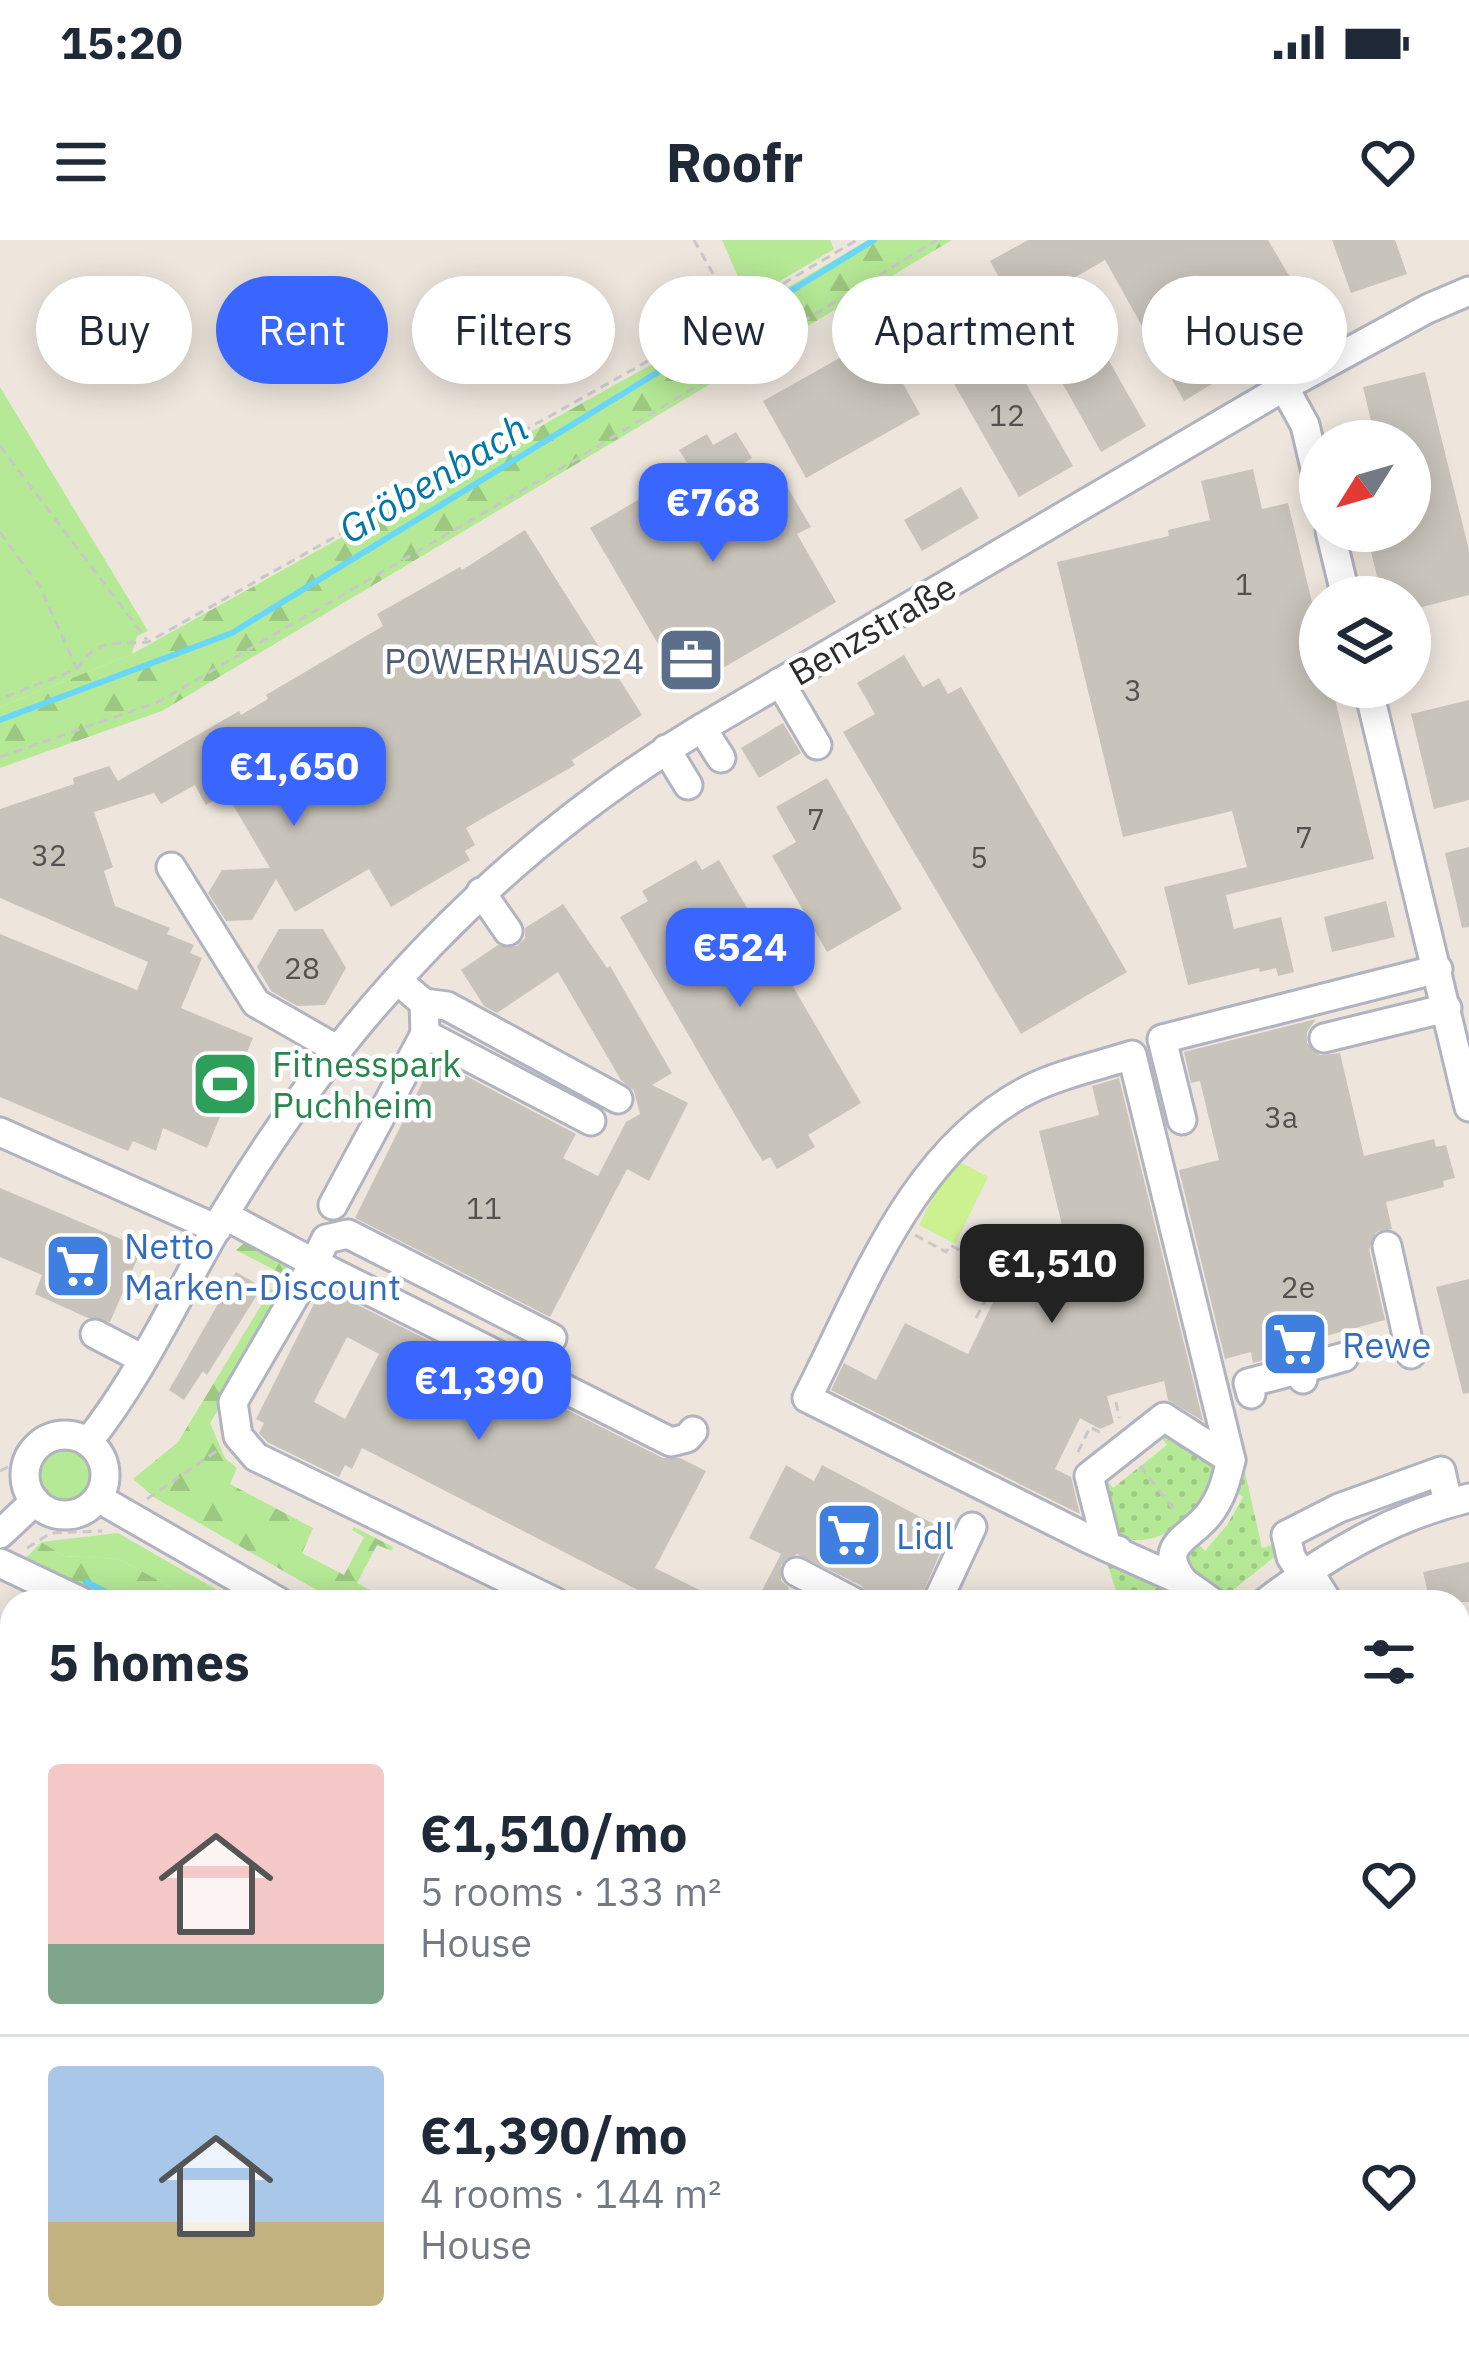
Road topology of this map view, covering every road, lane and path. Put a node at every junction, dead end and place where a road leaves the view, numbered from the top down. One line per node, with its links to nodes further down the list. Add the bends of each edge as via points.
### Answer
1 (694, 240): 4 (path)
2 (857, 240): 5 (path)
3 (937, 240): 20 (path, via 158,702)
4 (714, 276)
5 (797, 276)
6 (1469, 291): 8 (street, Benzstraße)
7 (639, 367): 12 (path)
8 (1284, 387): 9 (street); 14 (street, Benzstraße)
9 (1302, 420)
10 (0, 446): 12 (path)
11 (0, 532): 13 (path, via 40,587)
12 (148, 642): 13 (path, via 90,650)
13 (77, 669): 15 (path)
14 (780, 682): 17 (street, Benzstraße); 18 (street)
15 (0, 699)
16 (1373, 708): 26 (street)
17 (702, 728): 19 (street, Benzstraße); 21 (street)
18 (817, 745)
19 (666, 749): 22 (street); 24 (street, Benzstraße, via 560,840)
20 (0, 757)
21 (721, 758)
22 (688, 784)
23 (171, 867): 32 (street, via 256,1003)
24 (481, 892): 25 (street); 27 (street, Benzstraße)
25 (508, 931)
26 (1438, 969): 29 (street); 35 (street, via 1162,1039)
27 (397, 980): 28 (street); 32 (street, Benzstraße)
28 (424, 1004): 30 (street); 33 (street, via 447,1006)
29 (1447, 1008): 31 (street); 34 (street)
30 (424, 1034): 36 (street); 38 (street)
31 (1324, 1038)
32 (338, 1050): 39 (street, Benzstraße)
33 (618, 1099)
34 (1464, 1101)
35 (1182, 1120)
36 (591, 1121)
37 (2, 1141): 39 (street)
38 (333, 1205)
39 (220, 1222): 42 (street); 50 (street, Benzstraße)
40 (896, 1226): 44 (path); 58 (street, via 935,1163 983,1119 1045,1082 1132,1055); 68 (street, via 807,1398)
41 (1388, 1246): 48 (street)
42 (314, 1263): 47 (street, via 326,1239 348,1234); 54 (street, via 594,1388 642,1414 670,1442); 55 (street, via 232,1402)
43 (1004, 1263): 44 (path)
44 (1000, 1272): 45 (path)
45 (976, 1318)
46 (95, 1334): 50 (street)
47 (552, 1338)
48 (1411, 1354)
49 (1344, 1357): 51 (street, via 1248,1383)
50 (143, 1359): 56 (street, Benzstraße)
51 (1251, 1394)
52 (1116, 1402): 53 (path)
53 (1121, 1429)
54 (694, 1431)
55 (238, 1436): 63 (path); 70 (street, via 256,1457 346,1514 405,1545)
56 (88, 1442): 57 (street, via 60,1435); 60 (street, via 104,1468)
57 (30, 1456): 59 (path); 62 (street, via 26,1484)
58 (1231, 1460): 67 (street, via 1223,1494); 68 (street, via 1164,1417 1089,1476)
59 (0, 1471)
60 (98, 1498): 62 (street, via 62,1515); 77 (street)
61 (1459, 1500): 72 (street, via 1368,1534); 72 (street, via 1441,1471 1339,1508 1286,1535)
62 (35, 1501): 66 (street)
63 (142, 1502)
64 (972, 1527): 75 (street)
65 (114, 1531): 69 (path, via 51,1533)
66 (0, 1534)
67 (1178, 1541): 68 (street, via 1143,1552); 73 (street, via 1173,1568)
68 (1107, 1547): 73 (street)
69 (0, 1563): 76 (street)
70 (473, 1563): 74 (street); 78 (street)
71 (797, 1572): 79 (street)
72 (1305, 1572): 81 (street); 82 (street)
73 (1184, 1582): 80 (street)
74 (460, 1589)
75 (952, 1589)
76 (57, 1590)
77 (257, 1590)
78 (522, 1590)
79 (831, 1590)
80 (1195, 1590)
81 (1282, 1590)
82 (1319, 1590)

